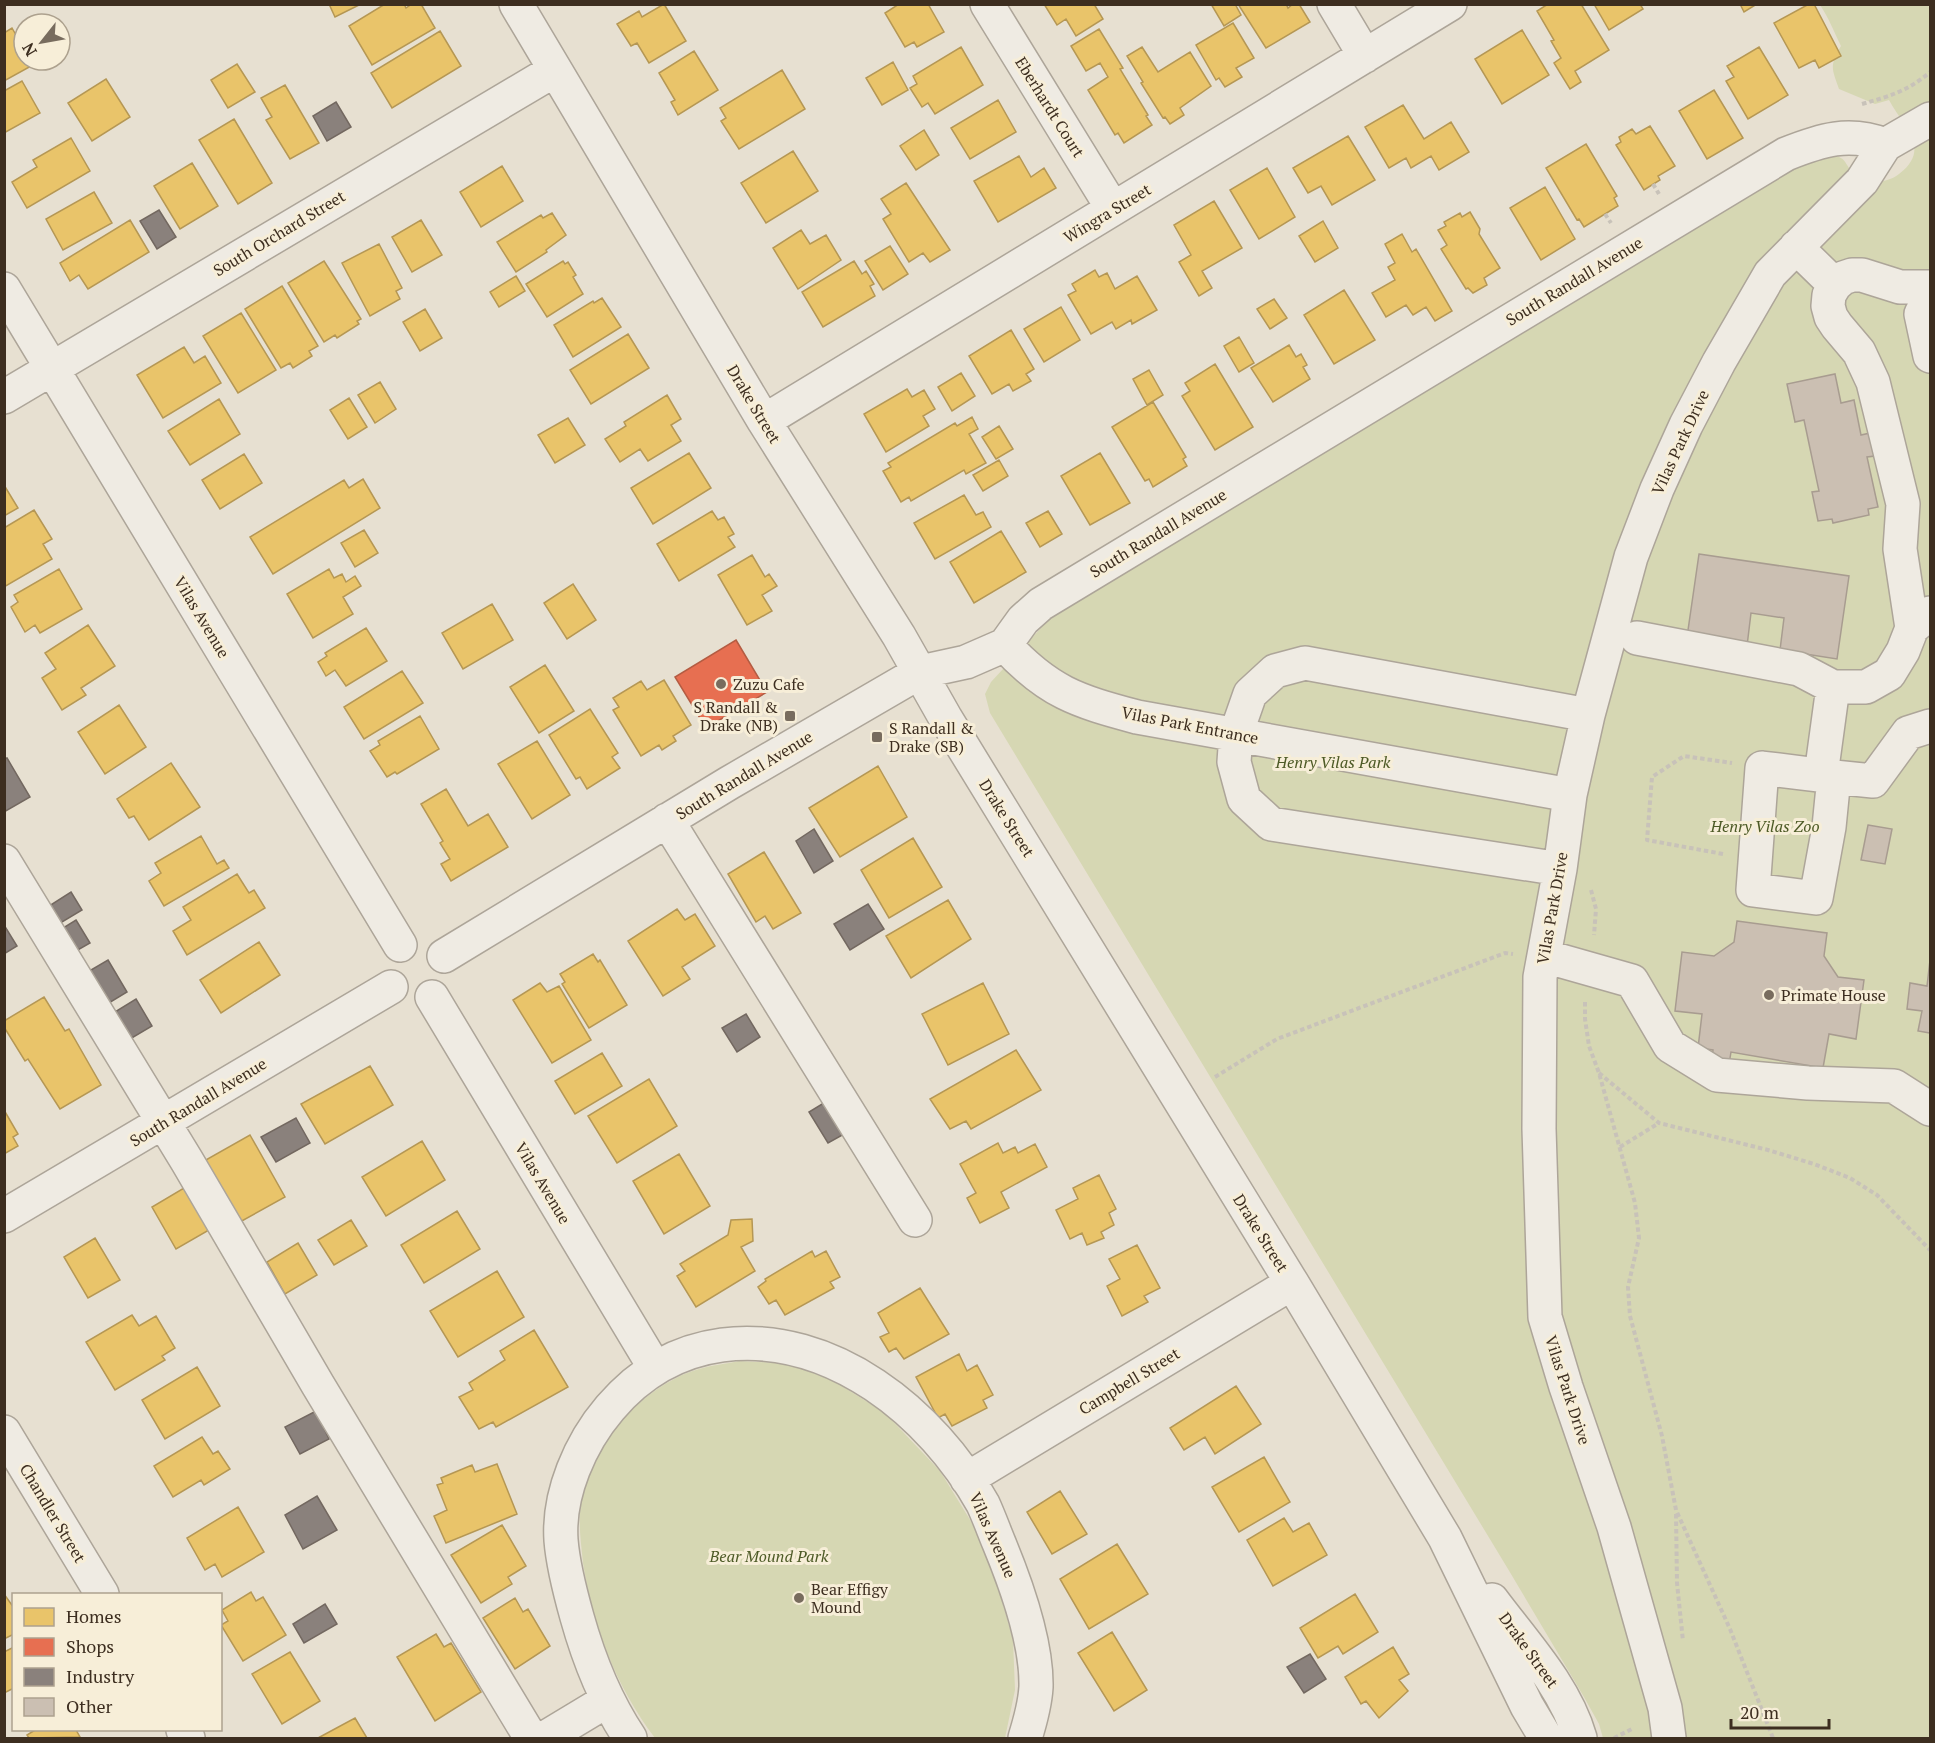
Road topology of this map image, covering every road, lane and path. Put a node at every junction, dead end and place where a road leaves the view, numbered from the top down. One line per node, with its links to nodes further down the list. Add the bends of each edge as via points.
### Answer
1 (516, 4): 6 (street, Drake Street)
2 (987, 4): 11 (street, Eberhardt Court)
3 (1334, 4): 5 (street)
4 (1450, 4): 5 (street, Wingra Street)
5 (1365, 57): 11 (street, Wingra Street)
6 (555, 70): 18 (street, South Orchard Street); 20 (street, Drake Street)
7 (1930, 72): 8 (path, via 1906,90)
8 (1856, 105)
9 (1930, 118): 10 (street)
10 (1885, 145): 12 (street, Vilas Park Drive, via 1862,181); 23 (street, South Randall Avenue, via 1864,138 1837,138 1786,154 1749,175 1041,604)
11 (1113, 209): 20 (street, Wingra Street)
12 (1796, 247): 13 (street); 26 (street, Vilas Park Drive, via 1770,274 1719,362 1657,489 1631,557)
13 (1835, 285): 14 (street, via 1843,278 1862,275 1900,287); 21 (street, via 1829,295 1831,317 1859,352 1873,382 1904,504 1900,549)
14 (1930, 288)
15 (4, 289): 18 (street, Vilas Avenue)
16 (1930, 297): 17 (street, via 1921,314)
17 (1930, 356)
18 (52, 368): 19 (street, South Orchard Street); 37 (street, Vilas Avenue)
19 (4, 397)
20 (764, 422): 24 (street, Drake Street)
21 (1921, 620): 25 (street, via 1888,674 1866,687)
22 (1637, 638): 25 (street, via 1799,669)
23 (1005, 645): 24 (street, South Randall Avenue, via 966,662); 28 (street, Vilas Park Entrance, via 1046,683 1089,704 1137,717)
24 (921, 672): 32 (street, South Randall Avenue); 52 (street, Drake Street, via 946,719)
25 (1833, 687): 30 (street)
26 (1588, 715): 28 (street, via 1305,663 1275,671 1250,694); 31 (street, Vilas Park Drive)
27 (1930, 726): 30 (street, via 1908,734 1873,781)
28 (1236, 734): 31 (street, Vilas Park Entrance); 35 (street, via 1234,762 1244,799 1271,824)
29 (1762, 768): 30 (street); 33 (street); 33 (path, via 1684,756 1652,777 1647,840)
30 (1827, 776): 33 (street, via 1829,826 1816,897 1753,890)
31 (1570, 795): 35 (street, Vilas Park Drive)
32 (668, 820): 38 (street, South Randall Avenue); 50 (street)
33 (1754, 859)
34 (4, 861): 46 (street)
35 (1560, 868): 39 (street, Vilas Park Drive)
36 (1589, 885): 40 (path, via 1596,909)
37 (400, 945): 38 (street, via 419,940 438,948); 41 (street, via 393,951 386,969)
38 (444, 956): 42 (street, via 447,974)
39 (1544, 956): 40 (street); 44 (path, via 1505,953 1278,1040); 67 (street, Vilas Park Drive, via 1540,977 1539,1129 1545,1317 1614,1527 1665,1708)
40 (1589, 969): 43 (path, via 1585,1019); 45 (street, via 1632,981 1670,1046 1718,1076 1894,1086)
41 (392, 987): 42 (street, via 405,999); 46 (street, South Randall Avenue)
42 (432, 997): 53 (street, Vilas Avenue)
43 (1599, 1073): 47 (path); 48 (path)
44 (1215, 1077)
45 (1927, 1103)
46 (164, 1122): 49 (street, South Randall Avenue); 61 (street)
47 (1659, 1123): 48 (path); 51 (path, via 1779,1153 1850,1178 1877,1195)
48 (1620, 1147): 56 (path, via 1635,1203 1639,1238 1628,1287 1630,1316 1662,1436)
49 (4, 1216)
50 (915, 1220)
51 (1930, 1250)
52 (1292, 1283): 55 (street, Campbell Street); 57 (street, Drake Street)
53 (655, 1368): 55 (street, Vilas Avenue, via 706,1347 746,1342 793,1348 834,1362 894,1400 925,1428); 60 (street, Vilas Avenue, via 623,1392 585,1443 574,1467 563,1513 565,1571 581,1633)
54 (4, 1432): 58 (street, Chandler Street)
55 (967, 1479): 64 (street, Vilas Avenue, via 984,1506 1009,1567 1033,1652 1036,1687)
56 (1676, 1510): 59 (path); 68 (path, via 1730,1629)
57 (1446, 1538): 65 (street, Drake Street); 66 (street, Drake Street, via 1558,1689)
58 (101, 1593)
59 (1683, 1647)
60 (608, 1700): 62 (street); 63 (street, Vilas Avenue)
61 (531, 1738)
62 (545, 1738)
63 (630, 1738)
64 (1025, 1738)
65 (1546, 1738)
66 (1580, 1738)
67 (1669, 1738)
68 (1773, 1738)

